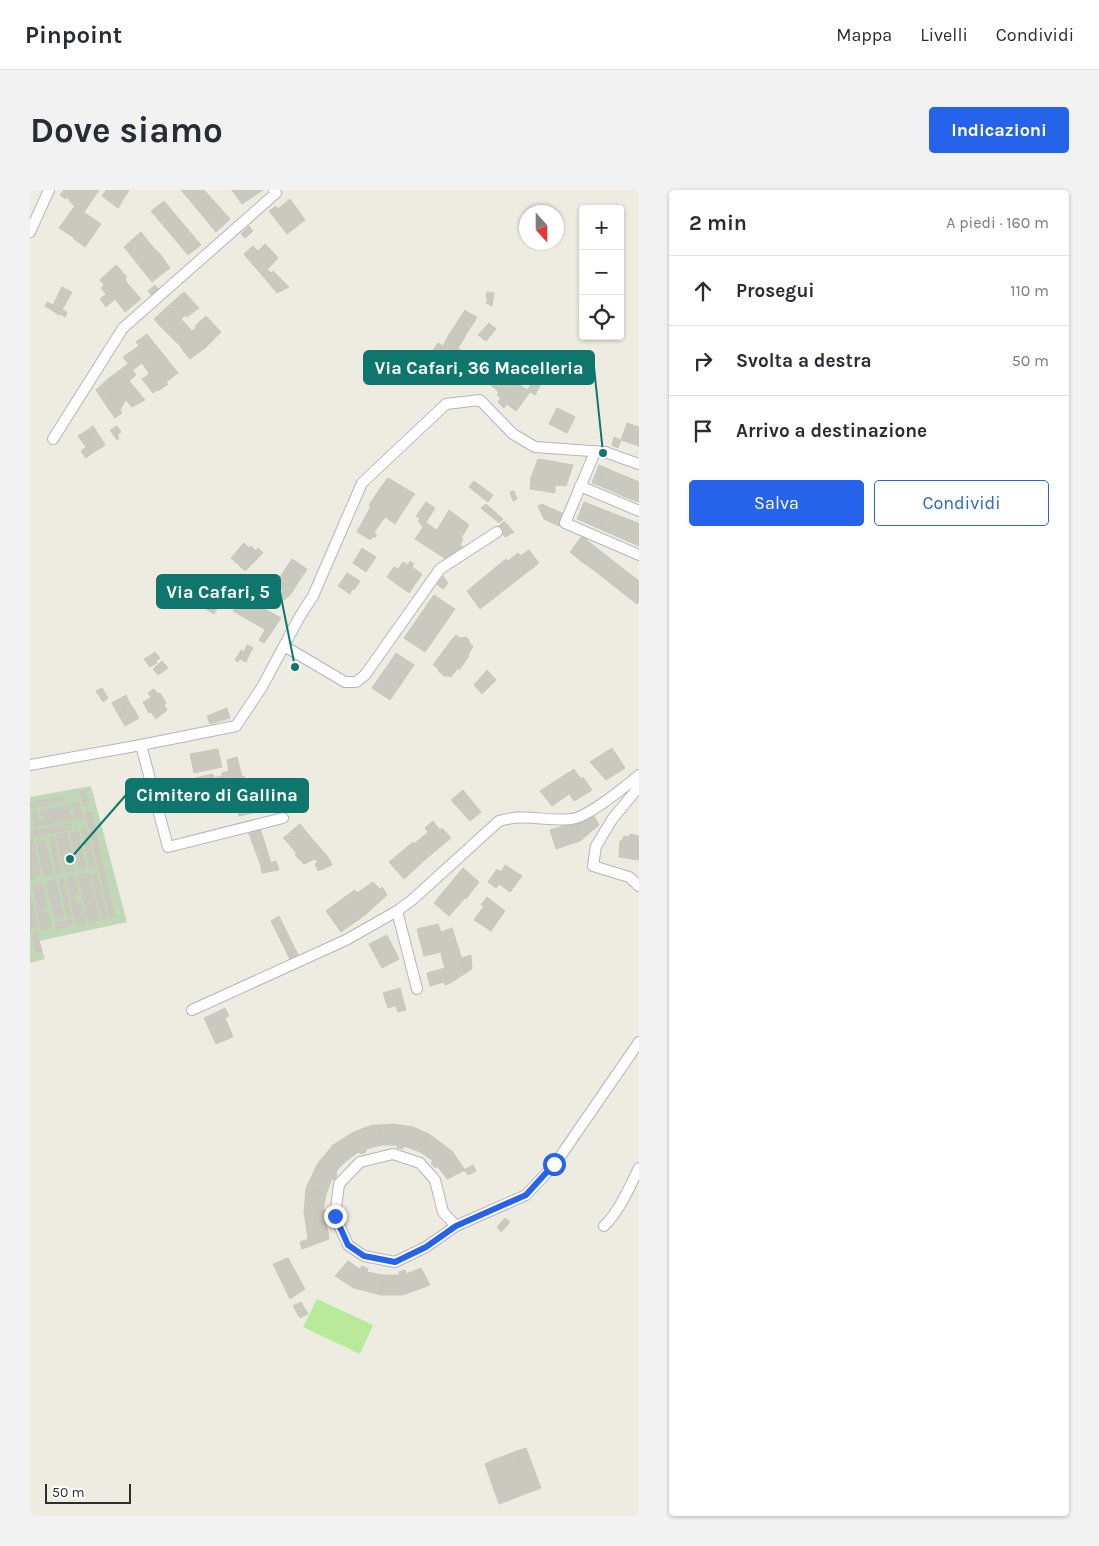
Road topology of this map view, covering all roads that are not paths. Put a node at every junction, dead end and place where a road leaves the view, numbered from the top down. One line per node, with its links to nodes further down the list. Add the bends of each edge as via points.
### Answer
1 (49, 190): 3 (street)
2 (274, 190): 4 (street, via 276,194 123,328)
3 (30, 232)
4 (53, 439)
5 (595, 452): 6 (street, via 605,452); 7 (street); 11 (street, via 535,447 513,434 480,400 446,404 362,483 313,596)
6 (639, 464)
7 (580, 486): 8 (street); 10 (street, via 565,523)
8 (639, 511)
9 (497, 532): 11 (street, via 440,569 365,676 356,682 345,682)
10 (639, 555)
11 (284, 646): 12 (street, via 236,726)
12 (141, 745): 13 (street); 16 (street, via 168,847)
13 (30, 765)
14 (639, 775): 18 (street, via 608,800 573,820 512,817 499,821)
15 (639, 786): 17 (street, via 612,818 596,846 593,866 629,877)
16 (283, 818)
17 (639, 886)
18 (397, 911): 19 (street); 20 (street, via 346,940)
19 (417, 989)
20 (192, 1010)
21 (639, 1042): 23 (street, via 554,1164 526,1195)
22 (639, 1168): 24 (street, via 620,1205)
23 (456, 1226): 23 (street, via 426,1247 395,1262 364,1256 348,1245 335,1216 339,1184 360,1162 393,1154 420,1163 435,1180 443,1212)
24 (604, 1226)

